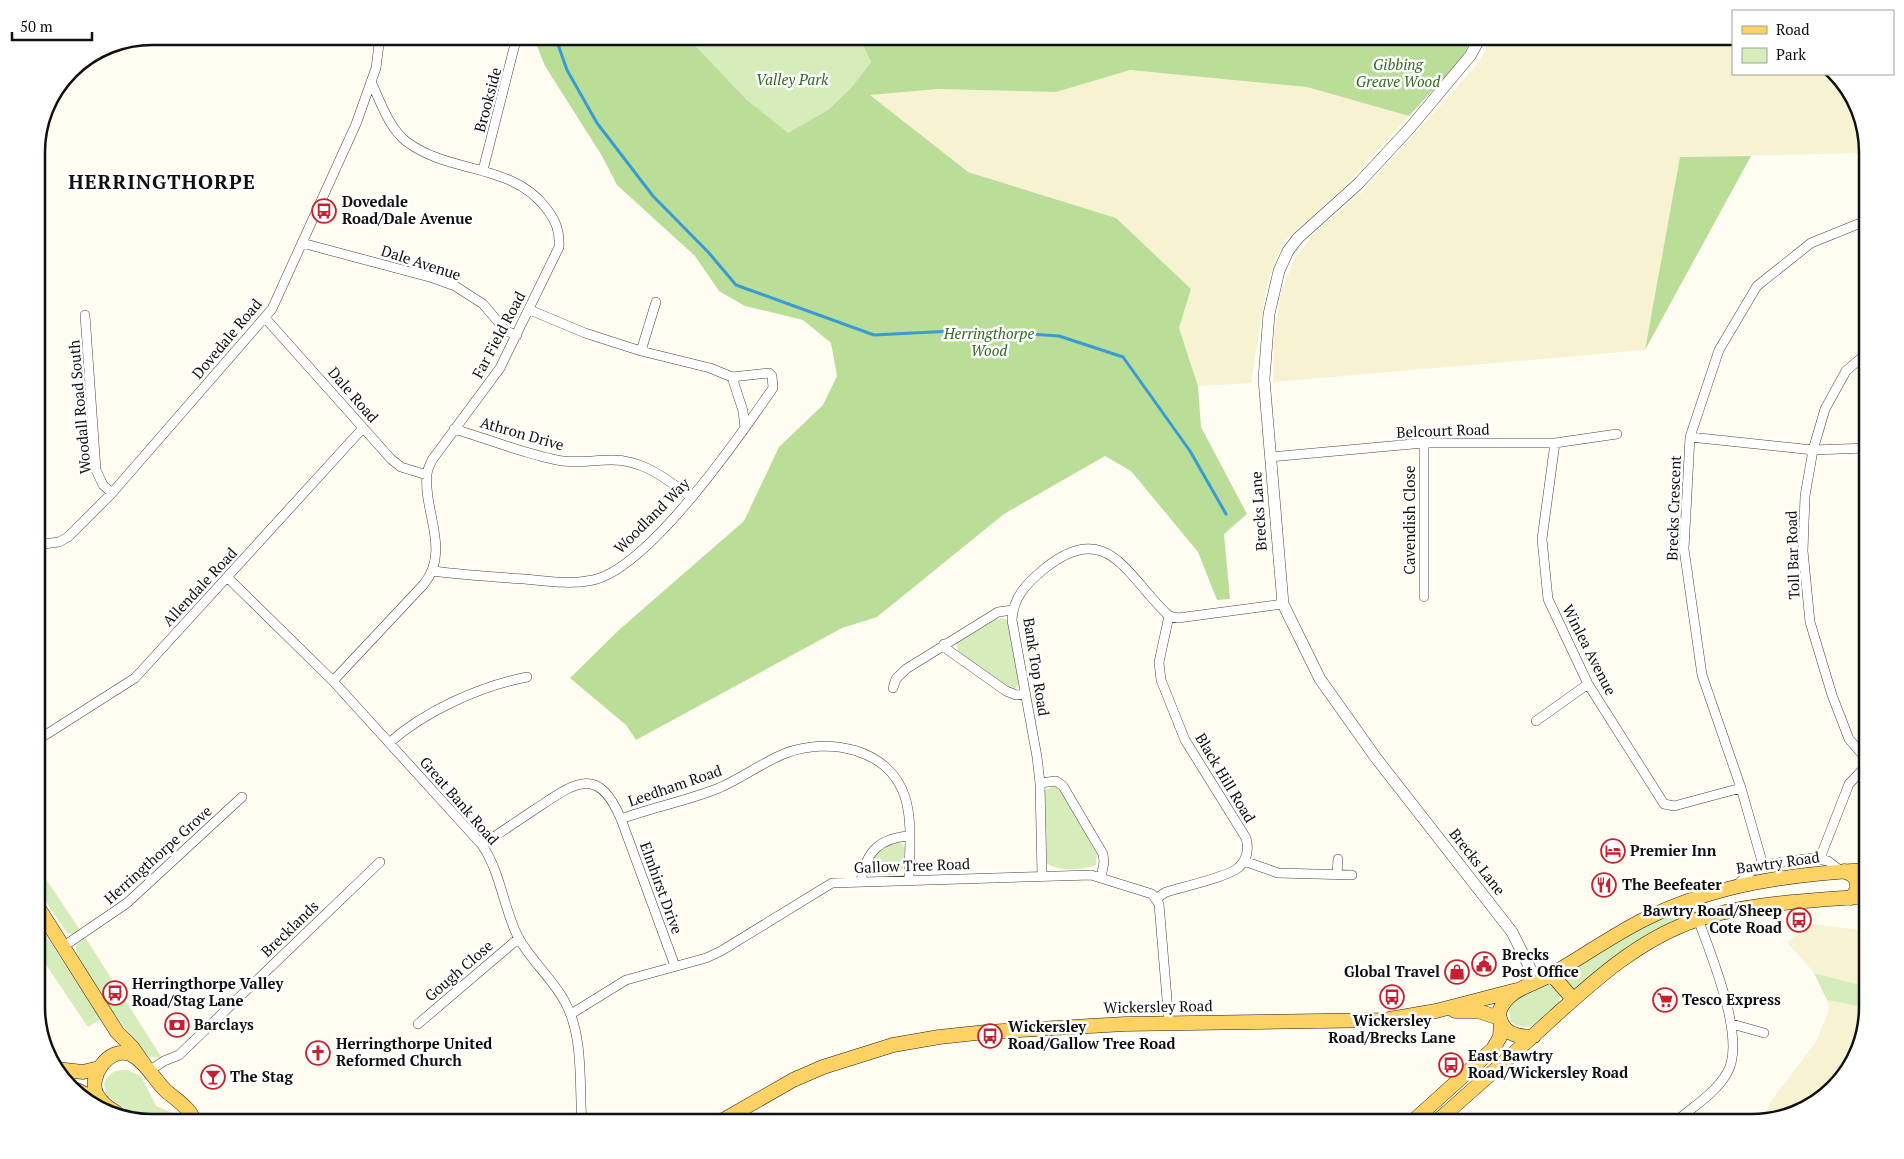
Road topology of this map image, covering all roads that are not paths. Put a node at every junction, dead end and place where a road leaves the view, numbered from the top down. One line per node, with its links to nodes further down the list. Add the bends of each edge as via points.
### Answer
1 (379, 45): 4 (street, Dovedale Road)
2 (515, 45): 5 (street, Brookside)
3 (1476, 45): 25 (street, Brecks Lane, via 1409,129 1358,184 1288,251 1273,292 1265,347)
4 (372, 84): 5 (street, Far Field Road, via 394,129 406,141 448,162); 7 (street, Dovedale Road)
5 (483, 170): 9 (street, Far Field Road, via 508,178 530,192 555,220 560,234 559,247)
6 (1859, 224): 20 (street, Brecks Crescent, via 1811,243 1756,286 1719,350)
7 (302, 243): 11 (street, Dovedale Road); 12 (street, Dale Avenue, via 455,286 483,304 506,331)
8 (656, 302): 13 (street)
9 (530, 310): 12 (street, Far Field Road); 13 (street, via 585,333)
10 (85, 315): 27 (street, Woodall Road South, via 96,470 103,485)
11 (266, 319): 16 (street, Dale Road); 27 (street, Dovedale Road)
12 (517, 335): 18 (street, Far Field Road, via 490,384)
13 (641, 351): 15 (street, via 710,368)
14 (1859, 360): 24 (street, Toll Bar Road, via 1846,371 1824,409)
15 (732, 377): 17 (street); 17 (street, Woodland Way, via 763,372 772,376 773,388)
16 (363, 428): 26 (street, Dale Road, via 401,467); 31 (street, Allendale Road)
17 (745, 428): 28 (street, Woodland Way)
18 (454, 429): 26 (street, Far Field Road, via 432,460); 28 (street, Athron Drive, via 557,460 610,460 644,466)
19 (1617, 434): 21 (street, Belcourt Road)
20 (1690, 437): 24 (street); 48 (street, Brecks Crescent, via 1685,559 1702,675)
21 (1555, 442): 22 (street, Belcourt Road); 39 (street, Winlea Avenue, via 1542,539 1548,599)
22 (1424, 443): 25 (street, Belcourt Road); 32 (street, Cavendish Close)
23 (1859, 448): 24 (street)
24 (1813, 450): 45 (street, Toll Bar Road, via 1805,496 1803,551 1810,622 1832,695 1849,739)
25 (1270, 457): 33 (street, Brecks Lane)
26 (427, 475): 30 (street, via 436,549)
27 (112, 492): 29 (street, Dovedale Road, via 68,537)
28 (691, 497): 30 (street, Woodland Way, via 634,556 594,580 562,582)
29 (45, 543)
30 (433, 571): 38 (street)
31 (228, 578): 38 (street, Great Bank Road); 43 (street, Allendale Road, via 135,678)
32 (1424, 597)
33 (1283, 604): 35 (street, via 1178,618); 76 (street, Brecks Lane, via 1320,679 1376,758 1512,932)
34 (1013, 610): 35 (street, Bank Top Road, via 1021,591 1054,561 1072,551 1098,549 1119,559); 36 (street, via 998,612); 41 (street, Bank Top Road, via 1013,629)
35 (1169, 616): 55 (street, Black Hill Road, via 1158,662 1161,680 1185,740 1246,838 1248,845)
36 (944, 644): 40 (street, via 900,674); 41 (street, via 1006,692)
37 (527, 677): 44 (street, via 489,686 467,696 410,727)
38 (333, 681): 44 (street, Great Bank Road)
39 (1588, 684): 42 (street); 48 (street, Winlea Avenue, via 1664,804 1674,806)
40 (893, 688)
41 (1026, 694): 47 (street, Bank Top Road)
42 (1536, 721)
43 (45, 735)
44 (389, 743): 52 (street, Great Bank Road)
45 (1859, 751)
46 (1859, 772): 53 (street, via 1849,784)
47 (1040, 783): 62 (street, Bank Top Road); 63 (street, via 1056,782 1063,786 1103,854)
48 (1741, 788): 57 (street, Brecks Crescent)
49 (242, 797): 73 (street, Herringthorpe Grove, via 127,903)
50 (621, 819): 51 (street, Leedham Road, via 720,787 786,754 804,748 835,746 868,755 891,772 905,796); 52 (street, Leedham Road, via 604,790 596,785 579,783); 74 (street, Elmhirst Drive)
51 (909, 836): 64 (street, Leedham Road); 65 (street, via 881,843 866,861)
52 (482, 845): 72 (street, Great Bank Road, via 497,872)
53 (1820, 858): 57 (street); 59 (street)
54 (1338, 859): 60 (street)
55 (1244, 861): 60 (street, via 1278,873); 68 (street, via 1234,870 1166,892)
56 (380, 862): 89 (street, Brecklands, via 180,1055)
57 (1763, 865): 66 (street)
58 (1859, 870): 59 (main road, Bawtry Road)
59 (1842, 871): 66 (main road, Bawtry Road); 69 (main road, via 1853,875 1857,881 1857,890)
60 (1336, 875): 61 (street)
61 (1352, 875)
62 (1042, 876): 63 (street, Gallow Tree Road, via 1091,875); 64 (street, Gallow Tree Road)
63 (1101, 878): 68 (street, Gallow Tree Road, via 1148,892)
64 (909, 880): 65 (street, Gallow Tree Road)
65 (861, 881): 74 (street, Gallow Tree Road, via 832,883 721,951)
66 (1737, 885): 75 (main road, Bawtry Road, via 1704,894 1647,918)
67 (1859, 897): 69 (main road)
68 (1157, 898): 82 (street)
69 (1851, 898): 71 (main road, via 1743,909)
70 (45, 918): 73 (main road)
71 (1698, 919): 78 (main road, via 1638,947); 84 (street)
72 (518, 938): 80 (street, Great Bank Road, via 565,1001); 83 (street, Gough Close)
73 (64, 946): 85 (main road)
74 (675, 966): 80 (street, Gallow Tree Road, via 626,980)
75 (1552, 975): 76 (main road, Bawtry Road); 78 (main road)
76 (1537, 982): 77 (main road, Bawtry Road)
77 (1517, 990): 79 (main road, Wickersley Road); 81 (main road, Bawtry Road, via 1502,1004)
78 (1574, 999): 87 (main road)
79 (1436, 1011): 81 (main road, Wickersley Road, via 1478,1011); 82 (main road, Wickersley Road, via 1384,1020)
80 (571, 1014): 93 (street, Great Bank Road, via 576,1035)
81 (1500, 1020): 87 (main road, Wickersley Road, via 1512,1034); 95 (main road, Bawtry Road, via 1500,1037 1493,1049)
82 (1169, 1022): 94 (main road, Wickersley Road, via 986,1032 893,1045 823,1066)
83 (418, 1024)
84 (1732, 1024): 86 (street); 97 (street, via 1733,1060 1727,1073)
85 (117, 1032): 88 (main road); 89 (main road)
86 (1764, 1033)
87 (1534, 1036): 96 (main road)
88 (103, 1064): 89 (main road, via 117,1054 126,1053); 90 (main road, via 91,1072); 91 (main road, via 95,1089)
89 (146, 1068): 92 (main road)
90 (66, 1070)
91 (102, 1102)
92 (190, 1114)
93 (581, 1114)
94 (734, 1114)
95 (1421, 1114)
96 (1445, 1114)
97 (1684, 1114)

